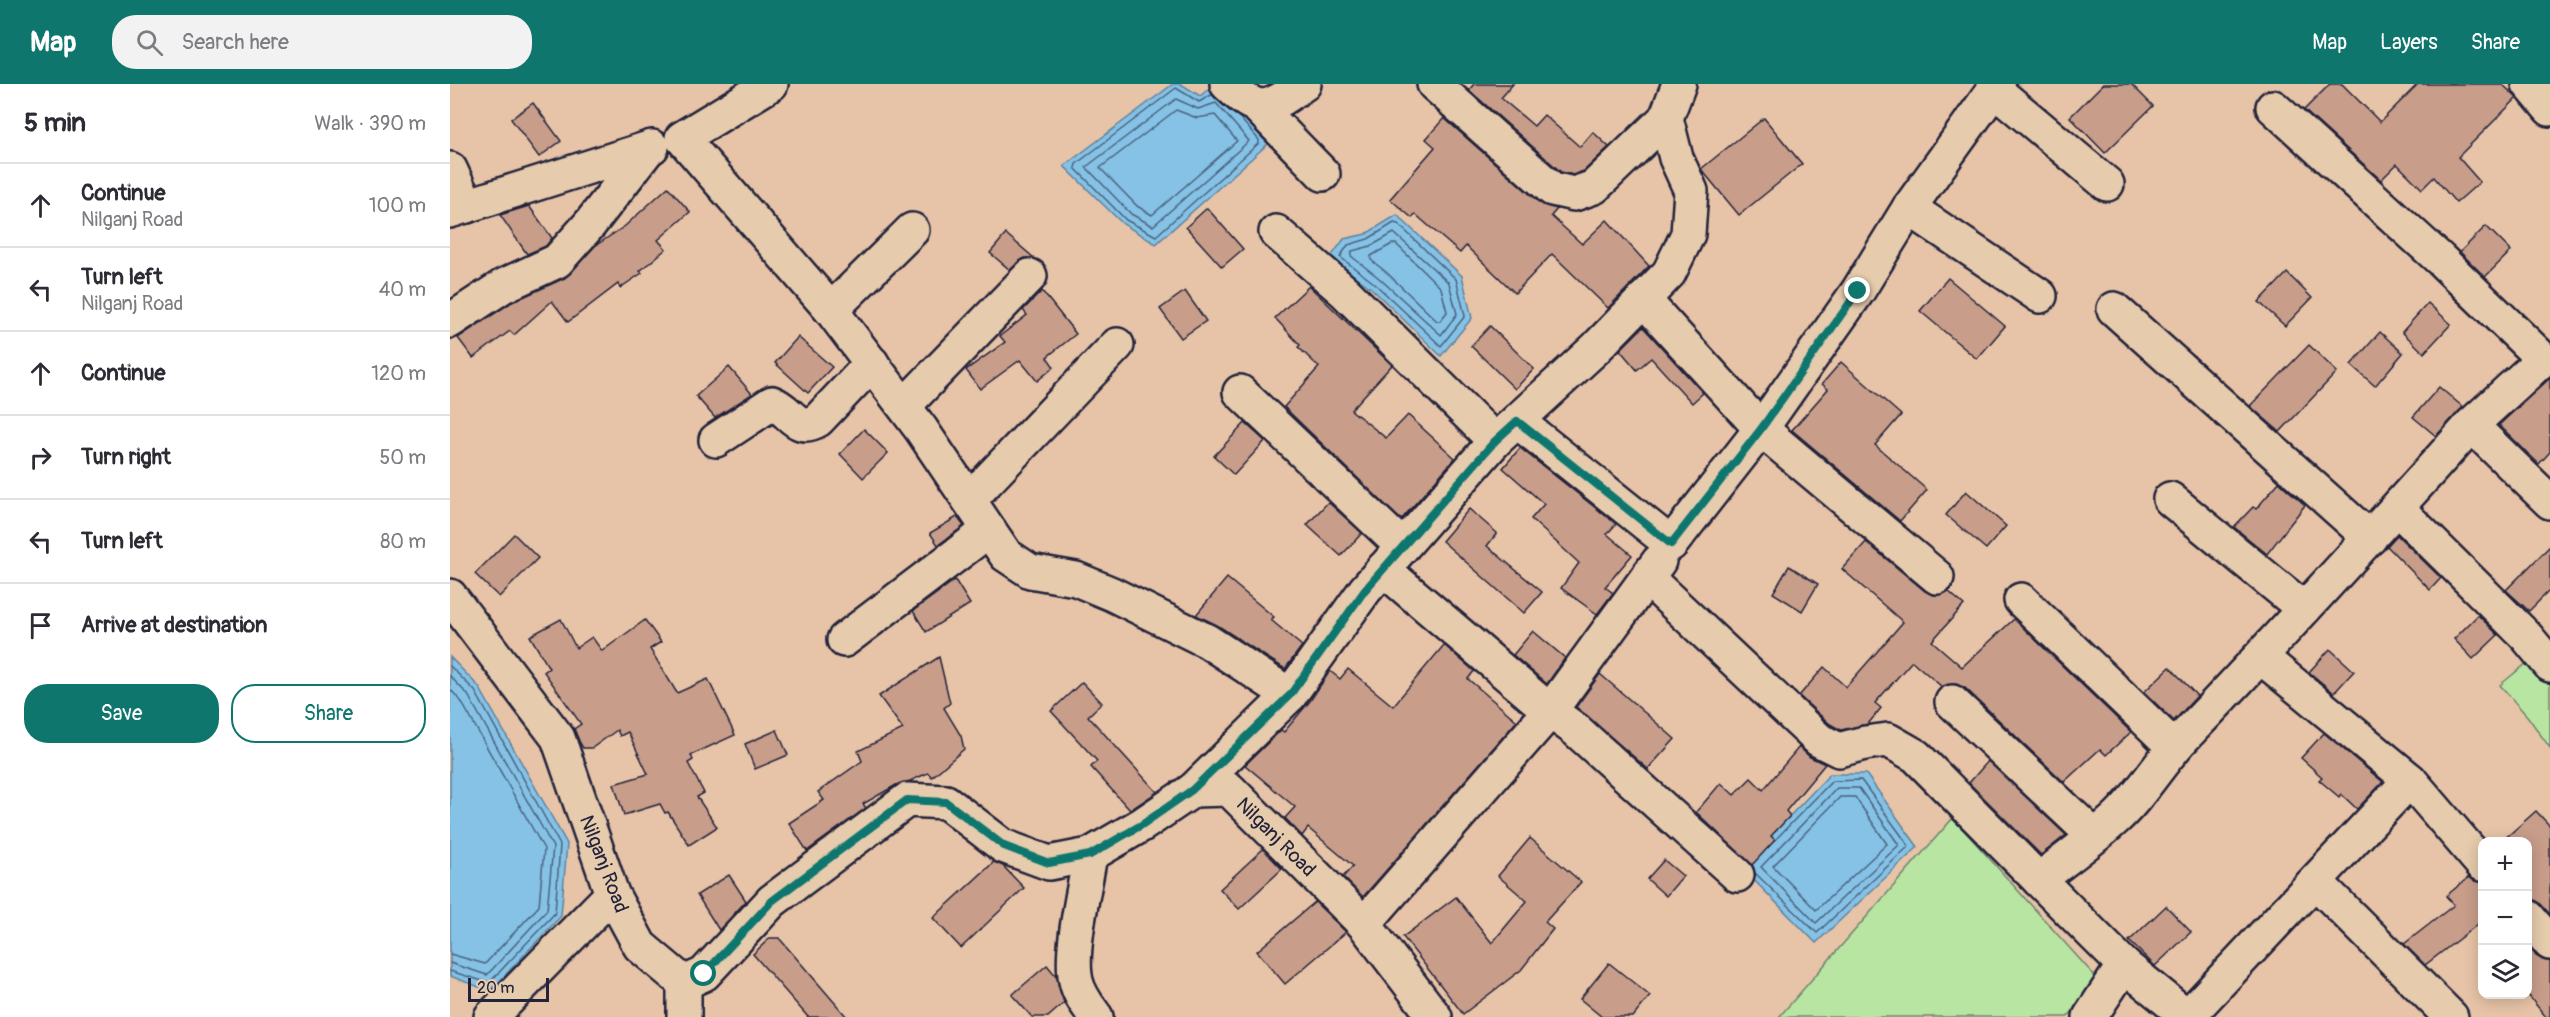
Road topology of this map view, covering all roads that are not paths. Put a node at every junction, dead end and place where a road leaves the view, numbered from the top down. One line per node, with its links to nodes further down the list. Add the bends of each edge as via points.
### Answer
1 (771, 84): 12 (street)
2 (1227, 84): 8 (street)
3 (1304, 84): 8 (street, via 1271,106)
4 (1434, 84): 11 (street, via 1552,189 1574,194 1594,187)
5 (1679, 84): 11 (street)
6 (2529, 84): 10 (street)
7 (1996, 87): 16 (street); 17 (street)
8 (1258, 107): 15 (street)
9 (2273, 107): 31 (street, via 2543,359)
10 (2550, 109)
11 (1666, 118): 23 (street, via 1676,158 1691,191 1688,234 1669,273)
12 (682, 138): 13 (street); 25 (street)
13 (649, 148): 18 (street); 26 (street, via 557,261 503,285)
14 (450, 169): 18 (street)
15 (1323, 174)
16 (2107, 184)
17 (1909, 208): 22 (street); 32 (street, via 1858,291)
18 (458, 209)
19 (912, 230): 25 (street)
20 (1276, 232): 33 (street)
21 (1029, 276): 30 (street)
22 (2040, 296)
23 (1643, 299): 32 (street); 33 (street)
24 (2114, 309): 40 (street)
25 (831, 310): 28 (street)
26 (450, 321)
27 (1117, 345): 37 (street)
28 (872, 363): 30 (street); 34 (street, via 809,425 767,404)
29 (1240, 392): 42 (street)
30 (904, 406): 37 (street)
31 (2471, 425): 35 (street); 38 (street)
32 (1761, 429): 41 (street); 43 (street)
33 (1506, 431): 41 (street); 42 (street)
34 (716, 440)
35 (2546, 490)
36 (2170, 499): 47 (street)
37 (969, 500): 39 (street)
38 (2397, 508): 40 (street); 50 (street, via 2526,636)
39 (989, 530): 48 (street); 51 (street, via 1006,555 1030,571 1076,579 1112,594 1207,641)
40 (2370, 538): 47 (street)
41 (1671, 544): 44 (street)
42 (1392, 557): 51 (street); 53 (street)
43 (1937, 577)
44 (1647, 578): 53 (street); 61 (street, via 1819,740 1839,750 1888,740 1916,756)
45 (450, 596): 63 (street, Nilganj Road, via 558,738)
46 (2021, 600): 54 (street)
47 (2303, 608): 49 (street)
48 (844, 640)
49 (2261, 657): 54 (street); 55 (street)
50 (2550, 665)
51 (1290, 695): 56 (street)
52 (1952, 702): 57 (street)
53 (1550, 711): 60 (street); 65 (street)
54 (2174, 747): 57 (street, via 2115,820)
55 (2410, 780): 59 (street); 62 (street)
56 (1192, 790): 58 (street); 65 (street, Nilganj Road, via 1228,789)
57 (2094, 836): 61 (street)
58 (1090, 855): 68 (street, via 1049,863 1004,846 946,802 907,800 772,901 704,974); 69 (street, via 1074,957)
59 (2478, 859)
60 (1737, 875)
61 (2039, 880): 67 (street)
62 (2316, 882): 74 (street); 75 (street)
63 (612, 894): 68 (street, Nilganj Road, via 640,946); 70 (street)
64 (2532, 921): 66 (street)
65 (1364, 924): 72 (street, Nilganj Road)
66 (2550, 943)
67 (2124, 965): 73 (street); 74 (street)
68 (684, 983): 71 (street)
69 (1081, 1011)
70 (490, 1017)
71 (684, 1017)
72 (1435, 1017)
73 (2090, 1017)
74 (2187, 1017)
75 (2451, 1017)

